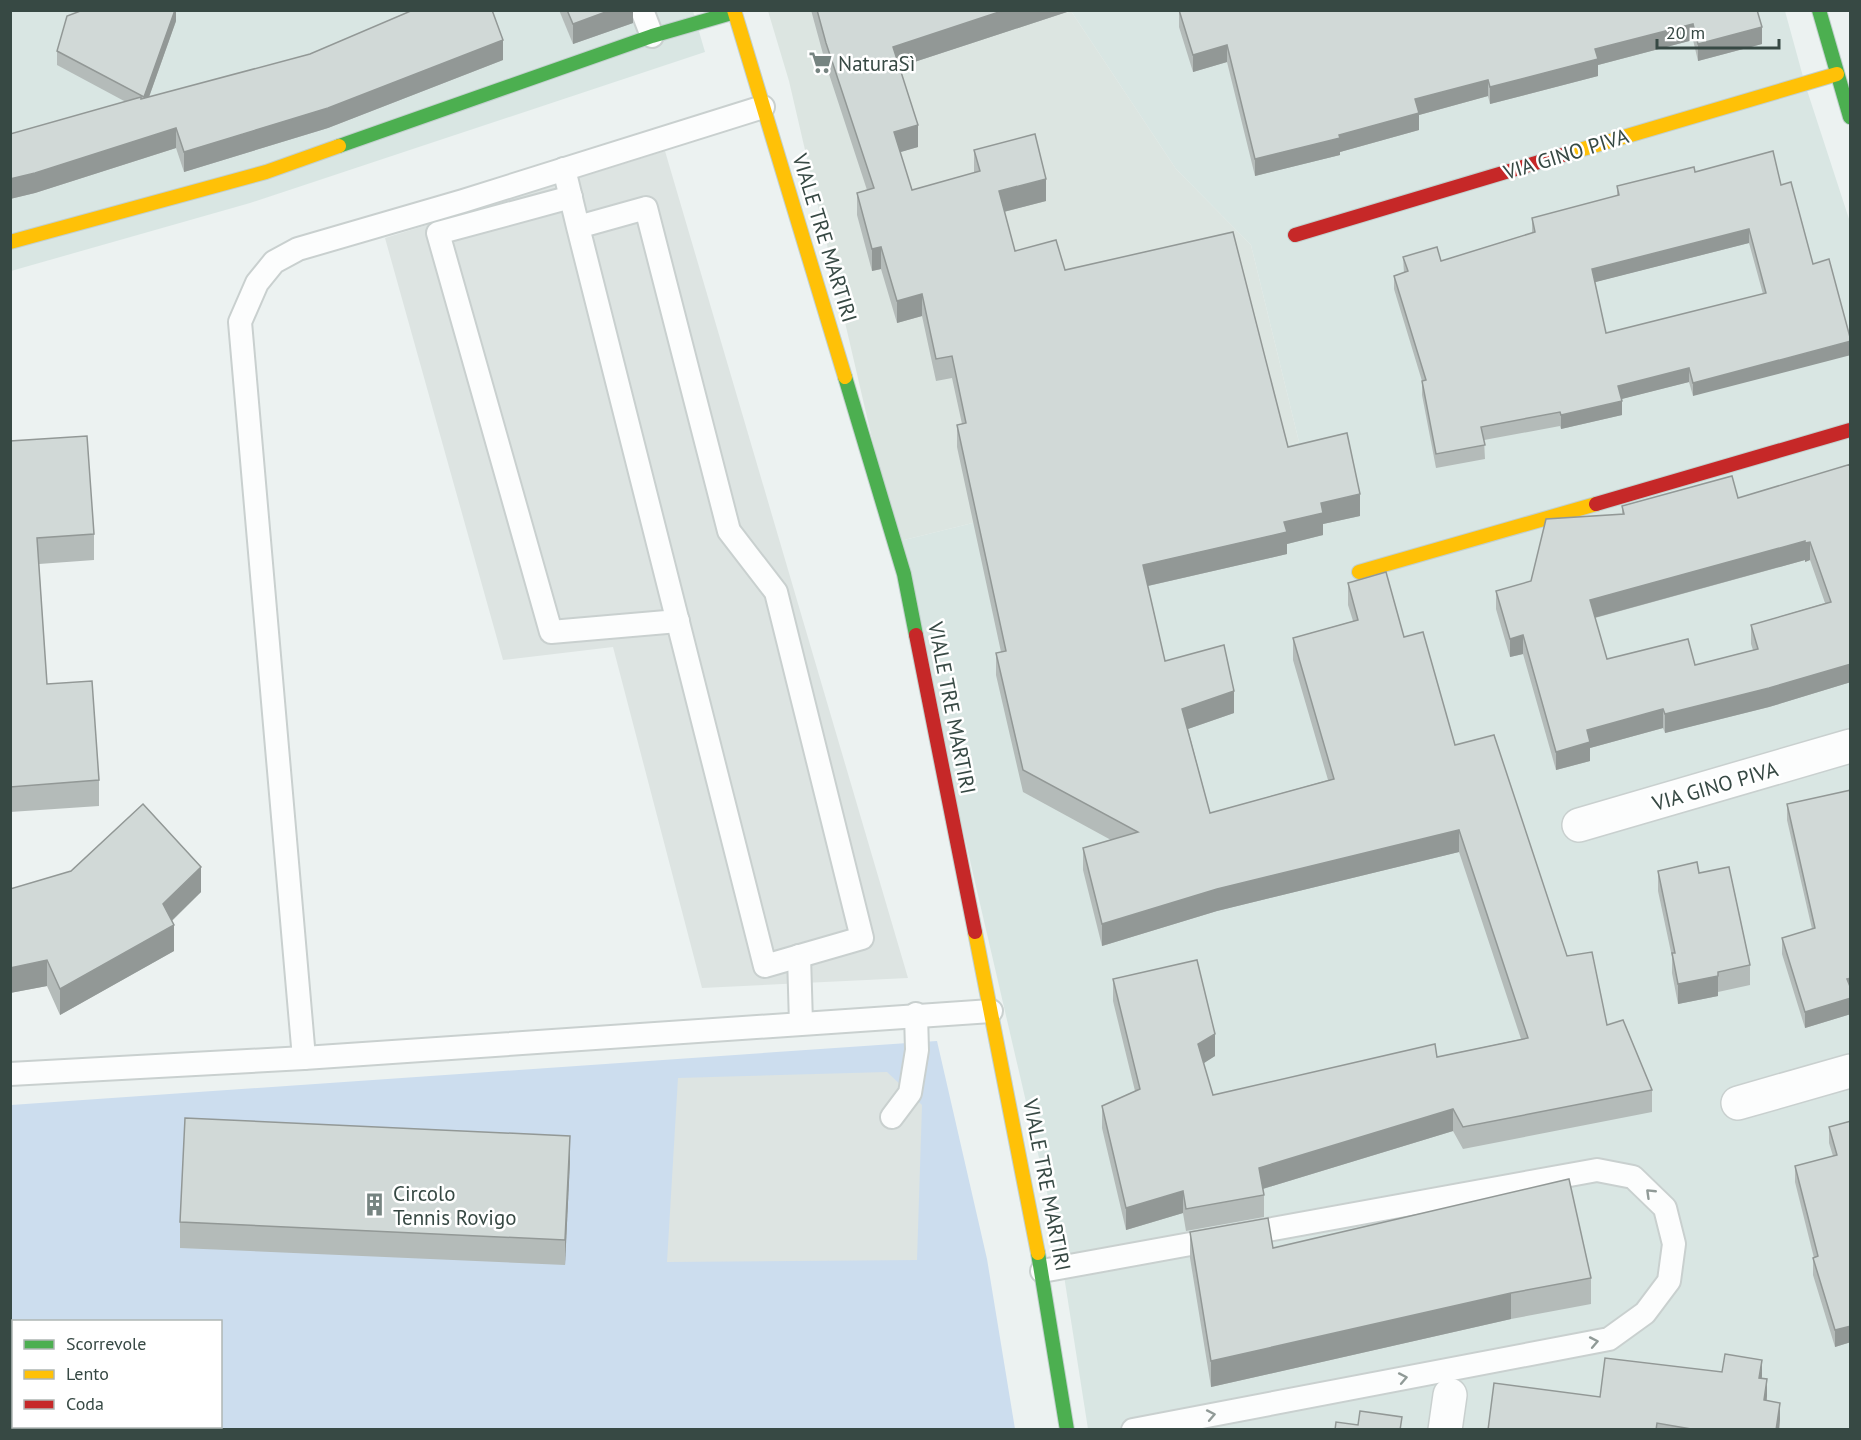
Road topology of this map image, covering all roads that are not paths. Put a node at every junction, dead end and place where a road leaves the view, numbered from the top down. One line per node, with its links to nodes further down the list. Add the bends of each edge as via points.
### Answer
1 (642, 10): 4 (lane)
2 (1819, 10): 5 (street)
3 (735, 11): 4 (street); 6 (street, VIALE TRE MARTIRI)
4 (652, 36): 12 (street, via 266,172)
5 (1837, 74): 7 (street); 11 (street, VIA GINO PIVA)
6 (763, 107): 8 (lane); 19 (street, VIALE TRE MARTIRI, via 904,574)
7 (1851, 117)
8 (564, 169): 9 (lane); 22 (lane, via 298,249 274,262 257,283 240,322)
9 (571, 197): 10 (lane); 15 (lane, via 438,233 551,632)
10 (579, 227): 15 (lane); 18 (lane, via 646,208 729,531 776,592 862,938)
11 (1295, 235)
12 (10, 242)
13 (1851, 430): 14 (street)
14 (1359, 572)
15 (678, 621): 18 (lane, via 765,966)
16 (1851, 747): 17 (street, VIA GINO PIVA)
17 (1579, 825)
18 (799, 956): 21 (lane)
19 (991, 1011): 20 (lane); 27 (street, VIALE TRE MARTIRI)
20 (915, 1014): 21 (lane); 26 (lane, via 917,1050 910,1094)
21 (801, 1023): 22 (lane)
22 (304, 1058): 24 (lane)
23 (1851, 1071): 25 (street)
24 (10, 1074)
25 (1738, 1103)
26 (892, 1118)
27 (1042, 1271): 29 (street, VIALE TRE MARTIRI); 30 (lane, one-way to 27, via 1609,1340 1645,1313 1669,1281 1674,1244 1665,1208 1633,1177 1597,1170)
28 (1450, 1395): 31 (street)
29 (1067, 1430)
30 (1133, 1430)
31 (1445, 1430)

